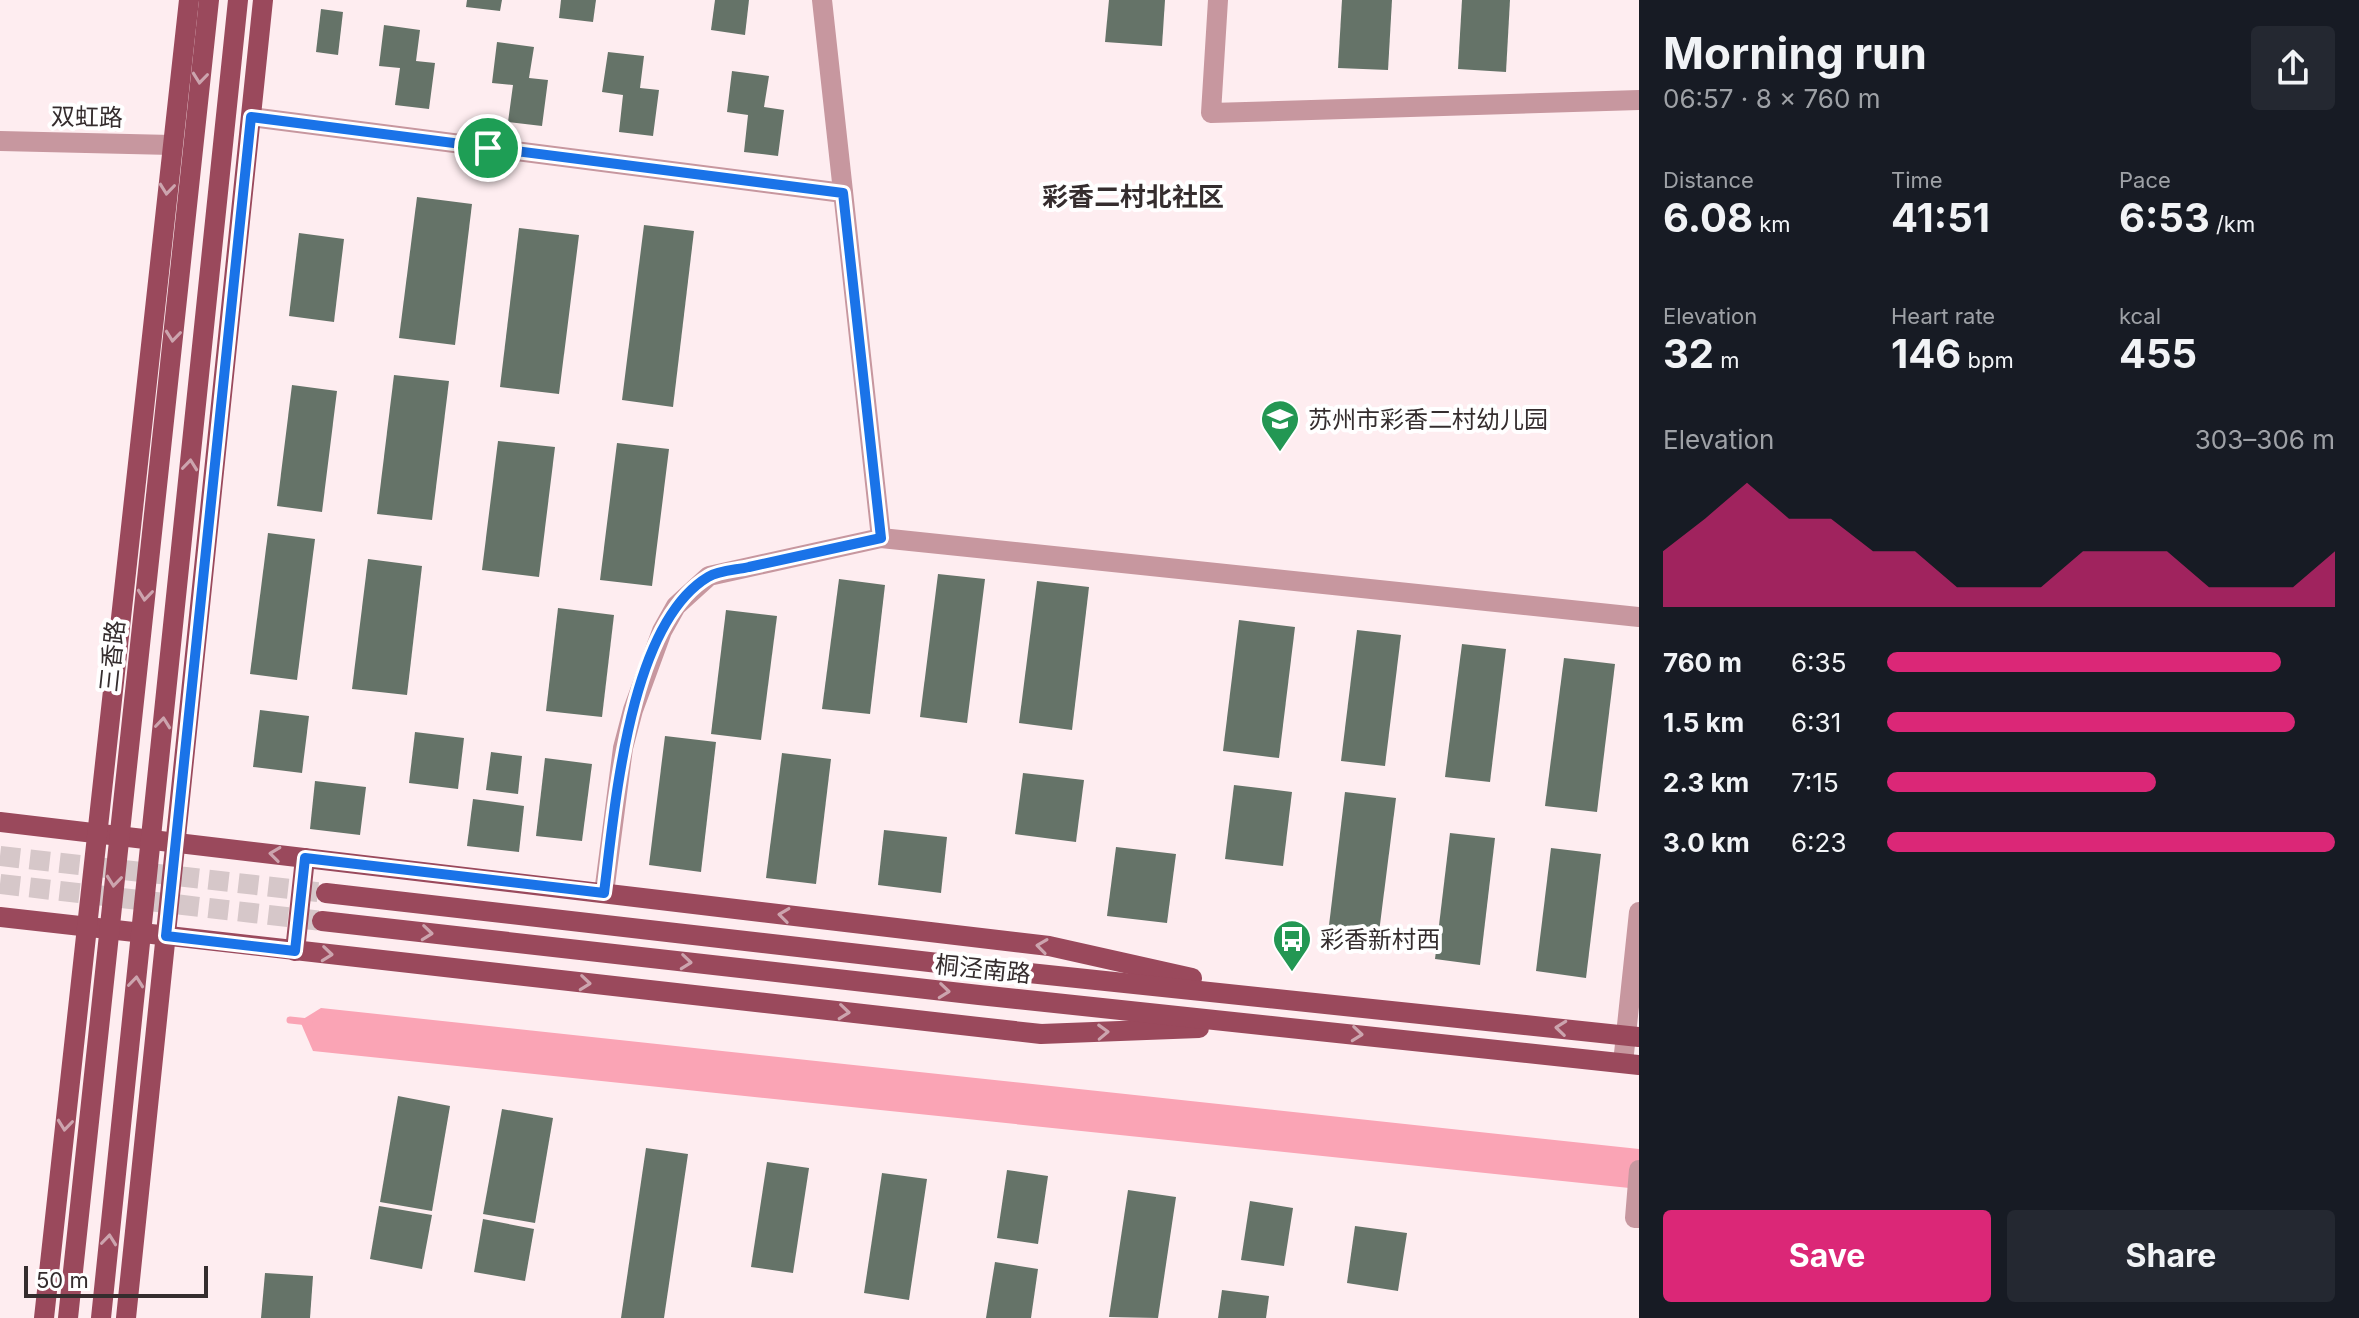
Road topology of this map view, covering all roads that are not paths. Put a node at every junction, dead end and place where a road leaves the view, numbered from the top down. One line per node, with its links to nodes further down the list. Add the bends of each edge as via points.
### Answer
1 (189, 0): 10 (main road)
2 (209, 0): 33 (main road, 三香路, one-way to 33, bridge)
3 (238, 0): 34 (main road, one-way to 3, bridge)
4 (263, 0): 8 (main road)
5 (822, 0): 11 (street)
6 (1218, 0): 7 (street, via 1211,113)
7 (1639, 100)
8 (251, 117): 11 (street); 16 (main road)
9 (0, 141): 10 (street, 双虹路)
10 (172, 145): 15 (main road, one-way to 15)
11 (843, 193): 12 (street)
12 (881, 538): 13 (street); 19 (street, via 709,576 676,606 648,667 623,748)
13 (1639, 617)
14 (0, 822): 15 (main road)
15 (97, 833): 16 (main road); 23 (main road)
16 (175, 843): 17 (main road, one-way to 16); 24 (main road)
17 (305, 858): 19 (main road); 25 (main road)
18 (326, 893): 26 (main road, 桐泾南路)
19 (604, 893): 26 (main road, one-way to 19, via 1049,946)
20 (1639, 912): 28 (street)
21 (0, 917): 23 (main road)
22 (322, 921): 27 (main road, 桐泾南路, one-way to 27)
23 (87, 927): 24 (main road); 32 (main road, one-way to 32)
24 (166, 936): 25 (main road); 35 (main road)
25 (295, 951): 27 (main road, one-way to 27, via 1041,1034)
26 (1282, 998): 28 (main road, 桐泾南路, one-way to 26)
27 (1279, 1026): 29 (main road, 桐泾南路, one-way to 29)
28 (1633, 1036): 29 (street)
29 (1631, 1064)
30 (1639, 1170): 31 (street)
31 (1638, 1210)
32 (44, 1318)
33 (68, 1318)
34 (101, 1318)
35 (126, 1318)

